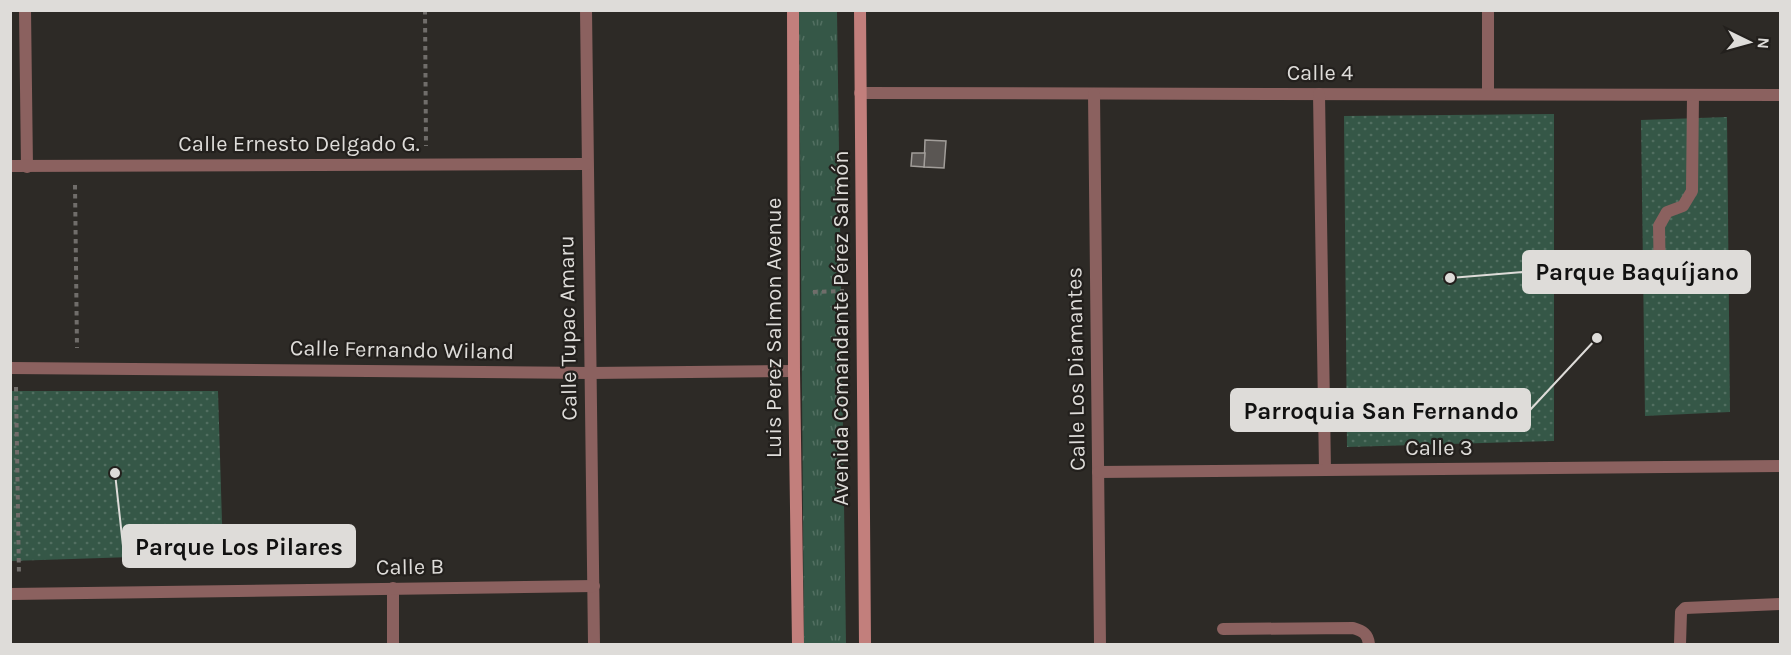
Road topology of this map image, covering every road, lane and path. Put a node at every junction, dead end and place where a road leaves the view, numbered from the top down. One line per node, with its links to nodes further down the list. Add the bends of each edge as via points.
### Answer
1 (25, 10): 17 (street)
2 (425, 10): 14 (path)
3 (586, 10): 13 (street, Calle Tupac Amaru)
4 (793, 10): 20 (main road, Luis Perez Salmon Avenue)
5 (860, 10): 7 (main road, Avenida Comandante Pérez Salmón)
6 (1488, 10): 10 (street)
7 (860, 93): 8 (street, Calle 4); 19 (main road, Avenida Comandante Pérez Salmón)
8 (1094, 94): 9 (street, Calle 4); 27 (street, Calle Los Diamantes)
9 (1319, 94): 10 (street, Calle 4); 26 (street)
10 (1488, 94): 11 (street, Calle 4)
11 (1693, 94): 12 (street, Calle 4); 18 (street, via 1692,191 1683,206 1667,212 1659,226)
12 (1780, 95)
13 (587, 164): 14 (street, Calle Ernesto Delgado G.); 24 (street, Calle Tupac Amaru)
14 (426, 165): 16 (street, Calle Ernesto Delgado G.)
15 (10, 166): 17 (street, Calle Ernesto Delgado G.)
16 (75, 166): 17 (street, Calle Ernesto Delgado G.); 22 (path)
17 (27, 167)
18 (1660, 284)
19 (862, 291): 20 (path); 36 (main road, Avenida Comandante Pérez Salmón)
20 (794, 293): 23 (main road, Luis Perez Salmon Avenue)
21 (13, 368): 22 (street, Calle Fernando Wiland); 30 (path)
22 (77, 368): 24 (street, Calle Fernando Wiland)
23 (794, 371): 24 (street, Calle Fernando Wiland); 35 (main road, Luis Perez Salmon Avenue)
24 (590, 373): 28 (street, Calle Tupac Amaru)
25 (1780, 466): 26 (street, Calle 3)
26 (1325, 470): 27 (street, Calle 3)
27 (1098, 472): 37 (street, Calle Los Diamantes)
28 (594, 586): 29 (street, Calle B); 34 (street, Calle Tupac Amaru)
29 (393, 588): 30 (street, Calle B); 33 (street)
30 (15, 594)
31 (1780, 604): 39 (street, via 1685,608 1681,612)
32 (1223, 629): 38 (street, via 1353,628 1362,631)
33 (393, 645)
34 (594, 645)
35 (798, 645)
36 (865, 645)
37 (1100, 645)
38 (1369, 645)
39 (1680, 645)

